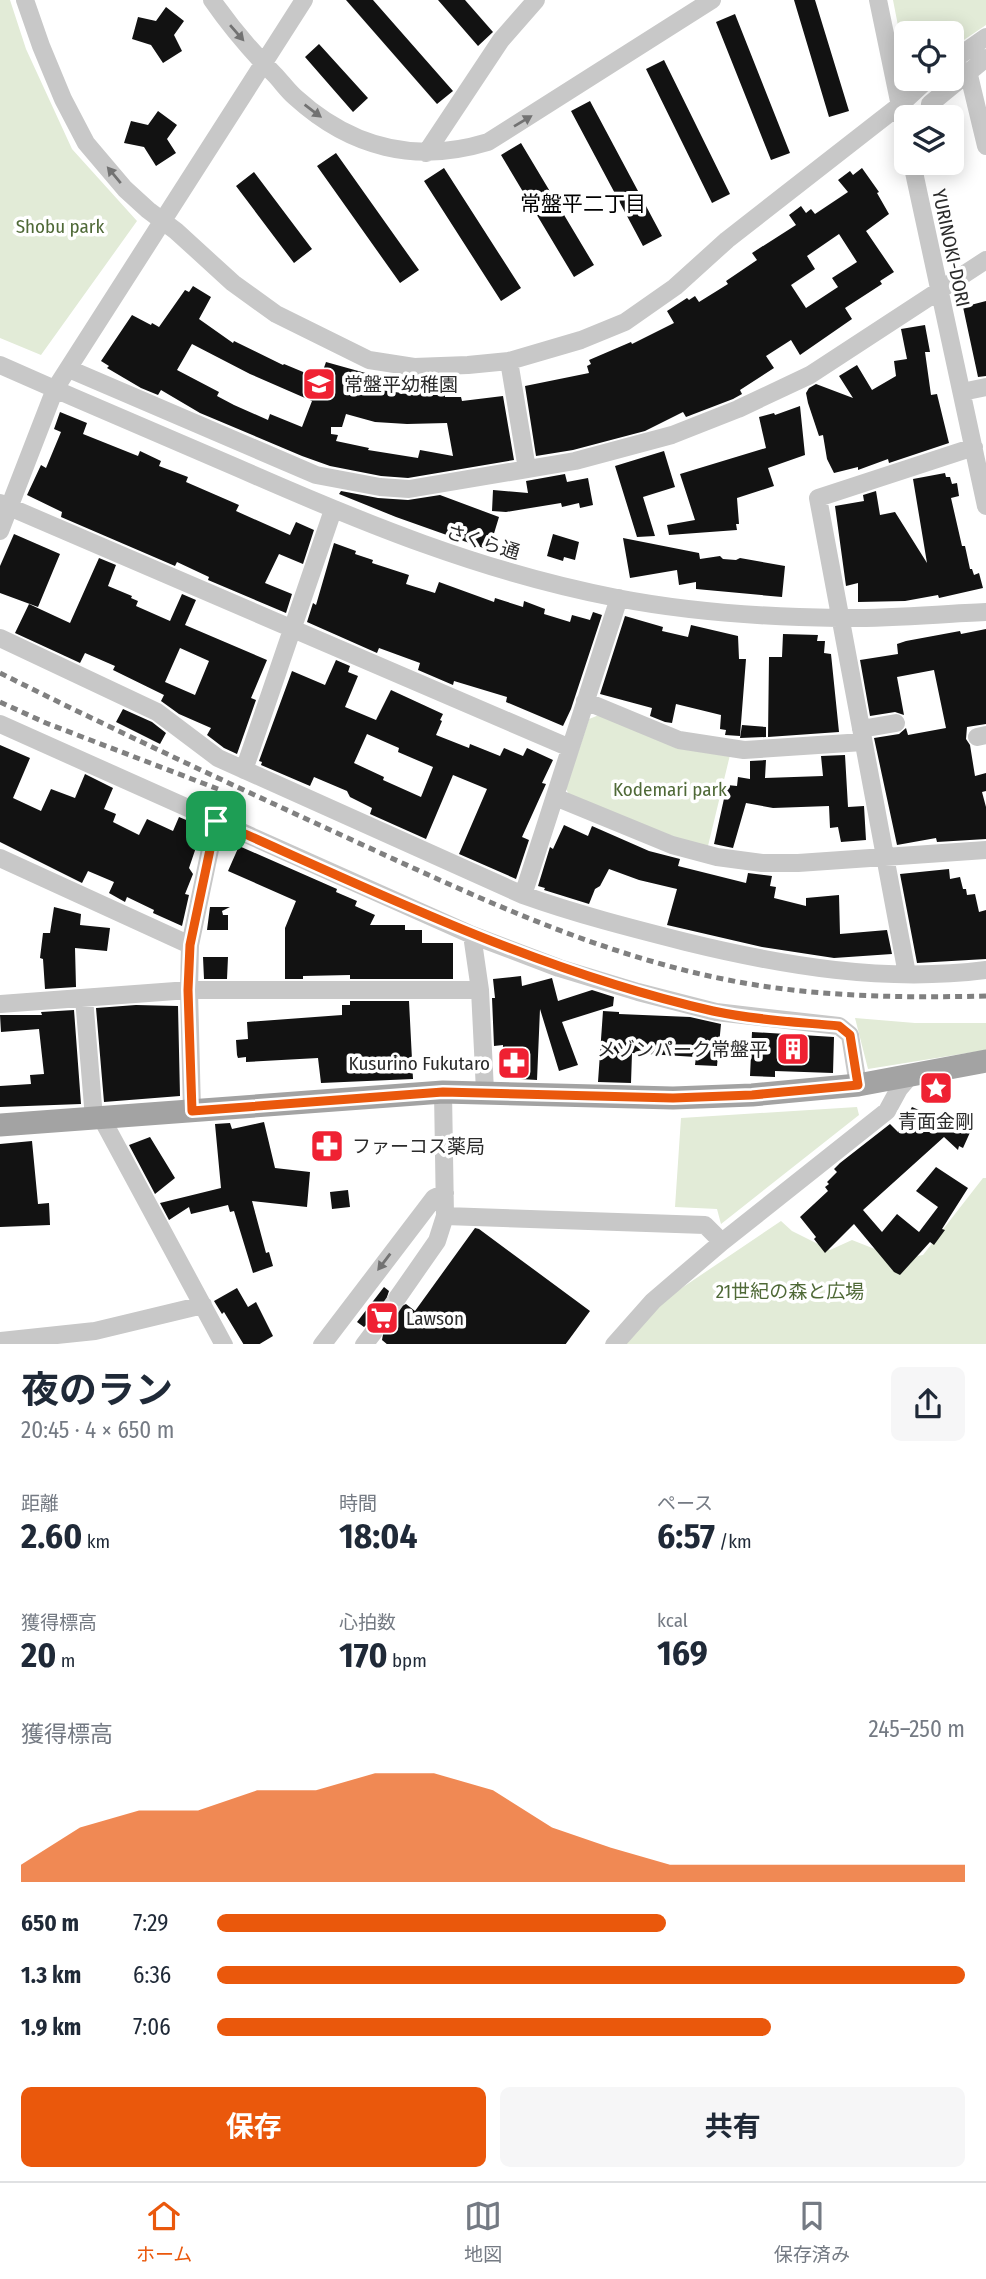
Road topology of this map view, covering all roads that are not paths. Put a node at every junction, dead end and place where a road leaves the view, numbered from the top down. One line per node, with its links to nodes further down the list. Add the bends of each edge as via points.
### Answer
1 (25, 0): 19 (street, one-way to 1, via 125,189 86,143 63,99)
2 (212, 0): 10 (street, one-way to 10)
3 (304, 0): 10 (street)
4 (536, 0): 17 (street, via 501,40)
5 (712, 0): 17 (street, one-way to 5, via 488,142)
6 (878, 0): 13 (street)
7 (986, 37): 8 (street)
8 (964, 53)
9 (986, 58): 11 (street)
10 (263, 64): 17 (street, one-way to 17, via 294,97 349,134 391,149); 19 (street)
11 (968, 71): 14 (street); 16 (street)
12 (915, 91): 13 (street)
13 (900, 105)
14 (935, 105)
15 (894, 110): 22 (street, via 727,240 675,287 625,322)
16 (986, 146)
17 (426, 153)
18 (915, 175): 21 (street, YURINOKI-DORI)
19 (163, 221): 22 (street, via 276,314 369,360 414,367); 24 (street)
20 (986, 260): 21 (street)
21 (939, 290): 27 (street, YURINOKI-DORI); 29 (street, via 810,375 738,409 624,449)
22 (509, 361): 29 (street)
23 (0, 365): 26 (street, さくら通)
24 (69, 369): 26 (street); 29 (street, via 316,475 409,488)
25 (986, 387): 27 (street)
26 (55, 389): 31 (street); 32 (street, さくら通)
27 (962, 392): 28 (street, YURINOKI-DORI)
28 (974, 447): 30 (street, YURINOKI-DORI); 36 (street, via 818,498)
29 (527, 469)
30 (985, 498)
31 (4, 505): 33 (street); 37 (street)
32 (333, 510): 34 (street, さくら通, via 496,569); 37 (street)
33 (0, 531)
34 (619, 598): 36 (street, さくら通, via 742,614); 39 (street)
35 (986, 612): 36 (street, さくら通)
36 (840, 618): 42 (street)
37 (292, 629): 43 (street); 44 (street)
38 (0, 638): 44 (street, via 157,712 218,758)
39 (586, 701): 42 (street, via 679,740 744,750); 43 (street)
40 (896, 723): 42 (street)
41 (0, 724): 46 (street)
42 (862, 735): 49 (street)
43 (570, 748): 45 (street)
44 (244, 770): 50 (street)
45 (555, 797): 49 (street, via 673,845 717,857 762,863); 50 (street)
46 (216, 821): 51 (street); 52 (street)
47 (986, 850): 49 (street)
48 (0, 858): 52 (street)
49 (885, 858): 54 (street)
50 (523, 895): 54 (street, via 611,924 742,957 850,972)
51 (472, 935): 56 (street); 61 (street, via 559,968 716,1012 839,1026 850,1035)
52 (190, 945): 55 (street)
53 (986, 970): 54 (street)
54 (906, 974)
55 (188, 990): 56 (street); 57 (street); 64 (street)
56 (480, 990): 62 (street)
57 (84, 998): 58 (street); 65 (street)
58 (0, 1004)
59 (986, 1061): 60 (main road)
60 (909, 1076): 61 (main road); 71 (street, via 887,1111)
61 (858, 1085): 62 (main road, via 673,1098)
62 (485, 1091): 63 (main road)
63 (443, 1092): 64 (main road); 67 (street)
64 (192, 1111): 65 (main road)
65 (97, 1118): 66 (main road); 73 (street)
66 (0, 1125)
67 (445, 1194): 68 (street); 69 (street, via 434,1198)
68 (445, 1216): 70 (street); 71 (street, via 705,1225)
69 (413, 1224): 70 (street, via 432,1233); 76 (street, one-way to 76)
70 (437, 1241): 72 (street)
71 (722, 1242): 77 (street, via 653,1301)
72 (398, 1297)
73 (203, 1305): 74 (street, via 94,1331); 75 (street)
74 (0, 1341)
75 (223, 1344)
76 (323, 1344)
77 (615, 1344)

